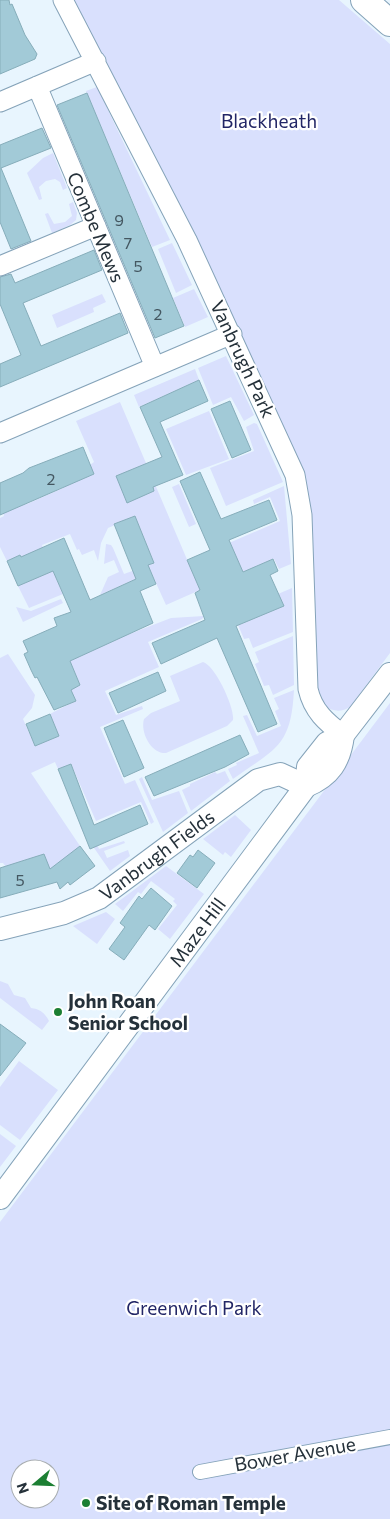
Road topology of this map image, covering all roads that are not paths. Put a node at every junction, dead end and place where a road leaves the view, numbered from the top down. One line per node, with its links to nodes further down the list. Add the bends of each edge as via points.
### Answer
1 (64, 0): 4 (street, Vanbrugh Park)
2 (364, 0): 3 (main road)
3 (390, 23)
4 (96, 61): 5 (street); 9 (street, Vanbrugh Park)
5 (38, 86): 6 (street); 7 (street, Combe Mews)
6 (0, 102)
7 (96, 226): 8 (street); 10 (street, Combe Mews)
8 (0, 266)
9 (232, 334): 10 (street); 13 (street, Vanbrugh Park, via 295,474 302,515 308,689 315,709)
10 (155, 367): 11 (street)
11 (0, 433)
12 (390, 674): 13 (street, Maze Hill)
13 (343, 735): 14 (street, Maze Hill, via 341,754 323,779)
14 (306, 786): 15 (street, Vanbrugh Fields, via 280,774 258,780 99,898 64,913); 16 (street, Maze Hill)
15 (0, 929)
16 (0, 1198)
17 (390, 1437): 18 (street, Bower Avenue)
18 (200, 1472)

